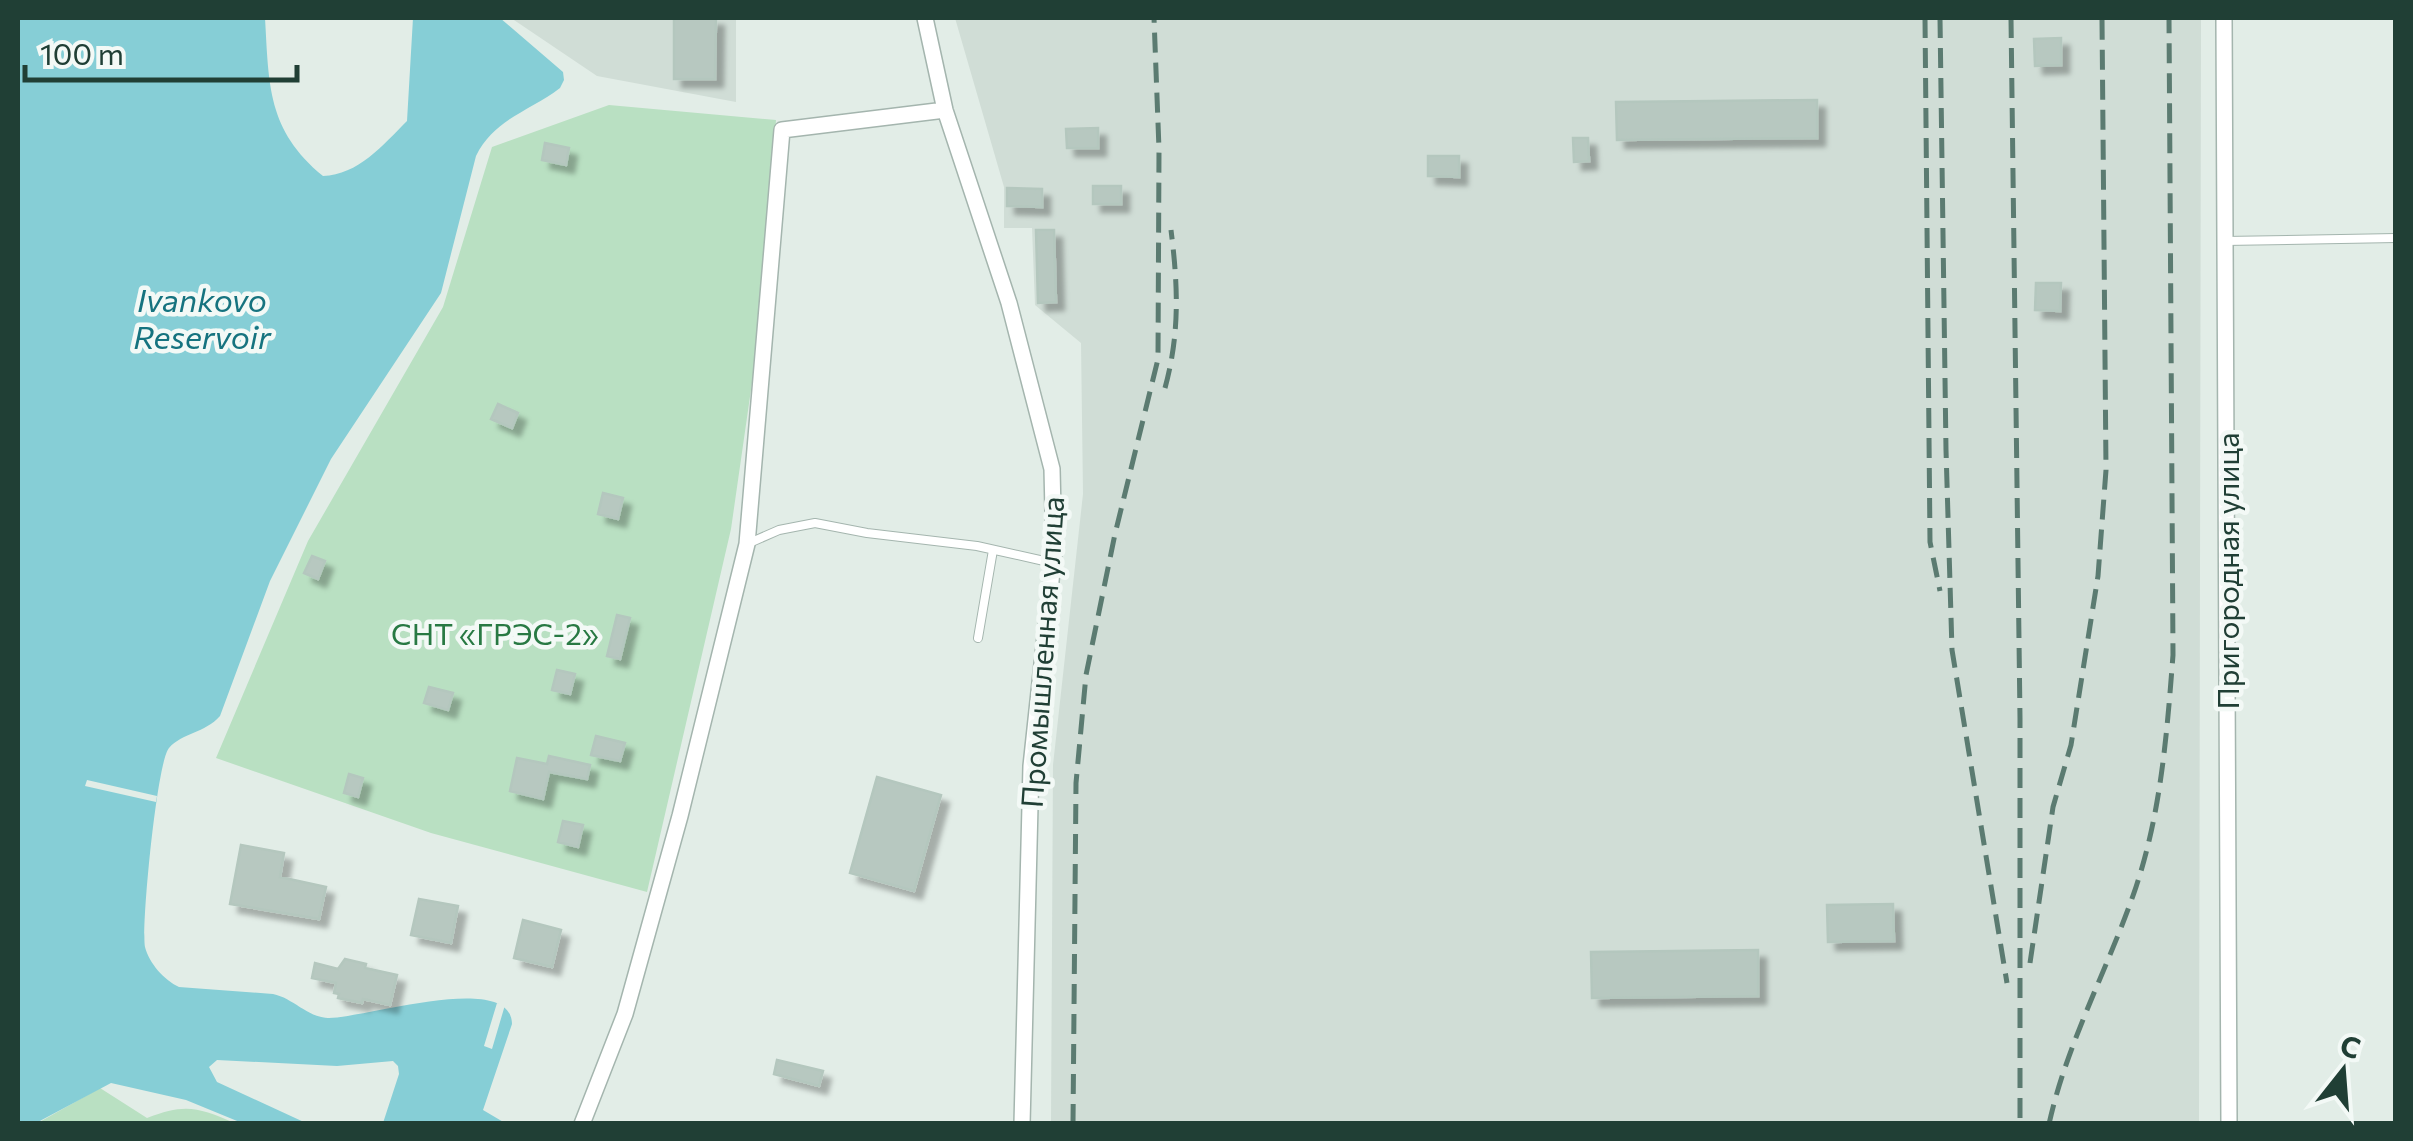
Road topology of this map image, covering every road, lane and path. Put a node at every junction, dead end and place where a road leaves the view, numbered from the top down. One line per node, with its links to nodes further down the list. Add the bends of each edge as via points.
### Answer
1 (924, 18): 3 (street, Промышленная улица)
2 (2224, 18): 5 (street, Пригородная улица)
3 (946, 110): 6 (street, via 782,130); 8 (street, Промышленная улица, via 1009,303 1052,469)
4 (2396, 238): 5 (lane)
5 (2224, 241): 12 (street, Пригородная улица)
6 (747, 544): 7 (lane, via 815,522); 10 (street, via 625,1014)
7 (993, 550): 8 (lane); 9 (lane)
8 (1053, 563): 11 (street, Промышленная улица, via 1031,766)
9 (978, 638)
10 (582, 1124)
11 (1022, 1124)
12 (2229, 1124)

